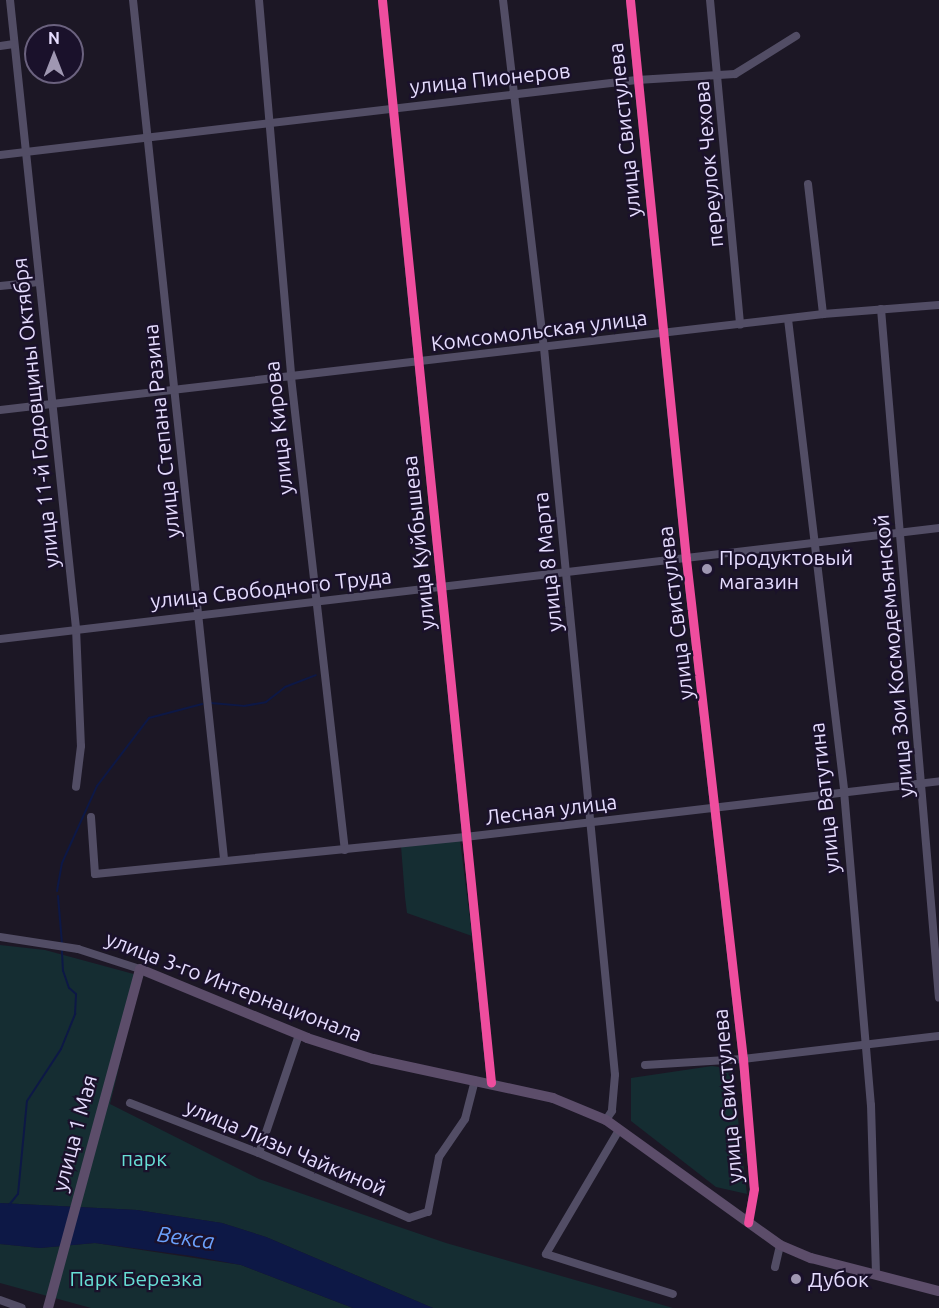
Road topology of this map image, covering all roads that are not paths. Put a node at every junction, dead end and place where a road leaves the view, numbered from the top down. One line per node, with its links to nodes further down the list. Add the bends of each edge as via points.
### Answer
1 (10, 0): 9 (street, улица 11-й Годовщины Октября)
2 (133, 0): 16 (street, улица Степана Разина)
3 (259, 0): 15 (street, улица Кирова)
4 (382, 0): 14 (street, улица Куйбышева)
5 (503, 0): 13 (street, улица 8 Марта)
6 (630, 0): 12 (street, улица Свистулева)
7 (710, 0): 11 (street, переулок Чехова)
8 (796, 36): 11 (street, улица Пионеров, via 735,74)
9 (14, 44): 10 (street); 17 (street, улица 11-й Годовщины Октября)
10 (0, 46)
11 (718, 75): 12 (street, улица Пионеров); 26 (street, переулок Чехова)
12 (637, 80): 13 (street, улица Пионеров); 27 (street, улица Свистулева)
13 (513, 94): 14 (street, улица Пионеров); 28 (street, улица 8 Марта)
14 (390, 107): 15 (street, улица Пионеров); 29 (street, улица Куйбышева)
15 (269, 122): 16 (street, улица Пионеров); 30 (street, улица Кирова)
16 (149, 136): 17 (street, улица Пионеров); 31 (street, улица Степана Разина)
17 (26, 152): 18 (street, улица Пионеров); 20 (street, улица 11-й Годовщины Октября)
18 (0, 155)
19 (808, 184): 24 (street)
20 (39, 282): 21 (street); 32 (street, улица 11-й Годовщины Октября)
21 (0, 286)
22 (939, 305): 23 (street, Комсомольская улица)
23 (881, 309): 24 (street, Комсомольская улица); 35 (street, улица Зои Космодемьянской)
24 (823, 314): 25 (street, Комсомольская улица)
25 (788, 319): 26 (street, Комсомольская улица); 36 (street, улица Ватутина)
26 (741, 325): 27 (street, Комсомольская улица)
27 (663, 334): 28 (street, Комсомольская улица); 37 (street, улица Свистулева)
28 (544, 348): 29 (street, Комсомольская улица); 38 (street, улица 8 Марта)
29 (416, 363): 30 (street, Комсомольская улица); 39 (street, улица Куйбышева)
30 (291, 377): 31 (street, Комсомольская улица); 40 (street, улица Кирова)
31 (175, 389): 32 (street, Комсомольская улица); 41 (street, улица Степана Разина)
32 (52, 404): 33 (street, Комсомольская улица); 42 (street, улица 11-й Годовщины Октября)
33 (0, 410)
34 (939, 528): 35 (street, улица Свободного Труда)
35 (900, 532): 36 (street, улица Свободного Труда); 45 (street, улица Зои Космодемьянской)
36 (814, 544): 37 (street, улица Свободного Труда); 47 (street, улица Ватутина)
37 (686, 559): 38 (street, улица Свободного Труда); 48 (street, улица Свистулева)
38 (566, 573): 39 (street, улица Свободного Труда); 50 (street, улица 8 Марта)
39 (441, 588): 40 (street, улица Свободного Труда); 51 (street, улица Куйбышева)
40 (316, 603): 41 (street, улица Свободного Труда); 52 (street, улица Кирова)
41 (198, 614): 42 (street, улица Свободного Труда); 53 (street, улица Степана Разина)
42 (76, 628): 43 (street, улица Свободного Труда); 46 (street, улица 11-й Годовщины Октября, via 81,746)
43 (0, 639)
44 (939, 780): 45 (street, Лесная улица)
45 (923, 783): 47 (street, Лесная улица); 56 (street, улица Зои Космодемьянской)
46 (76, 787)
47 (844, 791): 48 (street, Лесная улица); 59 (street, улица Ватутина)
48 (716, 807): 50 (street, Лесная улица); 60 (street, улица Свистулева)
49 (91, 817): 53 (street, Лесная улица, via 94,874)
50 (591, 822): 51 (street, Лесная улица); 65 (street, улица 8 Марта, via 615,1075 612,1111)
51 (465, 837): 52 (street, Лесная улица); 63 (street, улица Куйбышева)
52 (345, 850): 53 (street, Лесная улица)
53 (224, 859)
54 (0, 938): 55 (street, улица 3-го Интернационала, via 78,949)
55 (140, 969): 57 (main road, улица 3-го Интернационала); 76 (main road, улица 1 Мая)
56 (939, 999)
57 (299, 1035): 62 (main road, улица 3-го Интернационала, via 373,1059); 67 (street)
58 (939, 1036): 59 (street)
59 (864, 1046): 60 (street); 71 (street, улица Ватутина, via 874,1162)
60 (743, 1059): 61 (street); 68 (street, улица Свистулева, via 754,1189)
61 (645, 1065)
62 (475, 1080): 63 (main road, улица 3-го Интернационала); 67 (street, улица Лизы Чайкиной, via 465,1119 439,1157 428,1212 409,1218)
63 (491, 1083): 65 (main road, улица 3-го Интернационала, via 553,1098)
64 (130, 1103): 67 (street, улица Лизы Чайкиной)
65 (606, 1120): 66 (main road, улица 3-го Интернационала)
66 (619, 1130): 68 (main road, улица 3-го Интернационала); 73 (street, via 546,1254)
67 (259, 1153)
68 (748, 1222): 69 (main road, улица 3-го Интернационала)
69 (780, 1245): 70 (street); 71 (main road, улица 3-го Интернационала, via 811,1258)
70 (775, 1268)
71 (876, 1275): 72 (main road, улица 3-го Интернационала)
72 (939, 1291)
73 (673, 1294)
74 (0, 1300): 75 (street)
75 (22, 1308)
76 (48, 1308)

